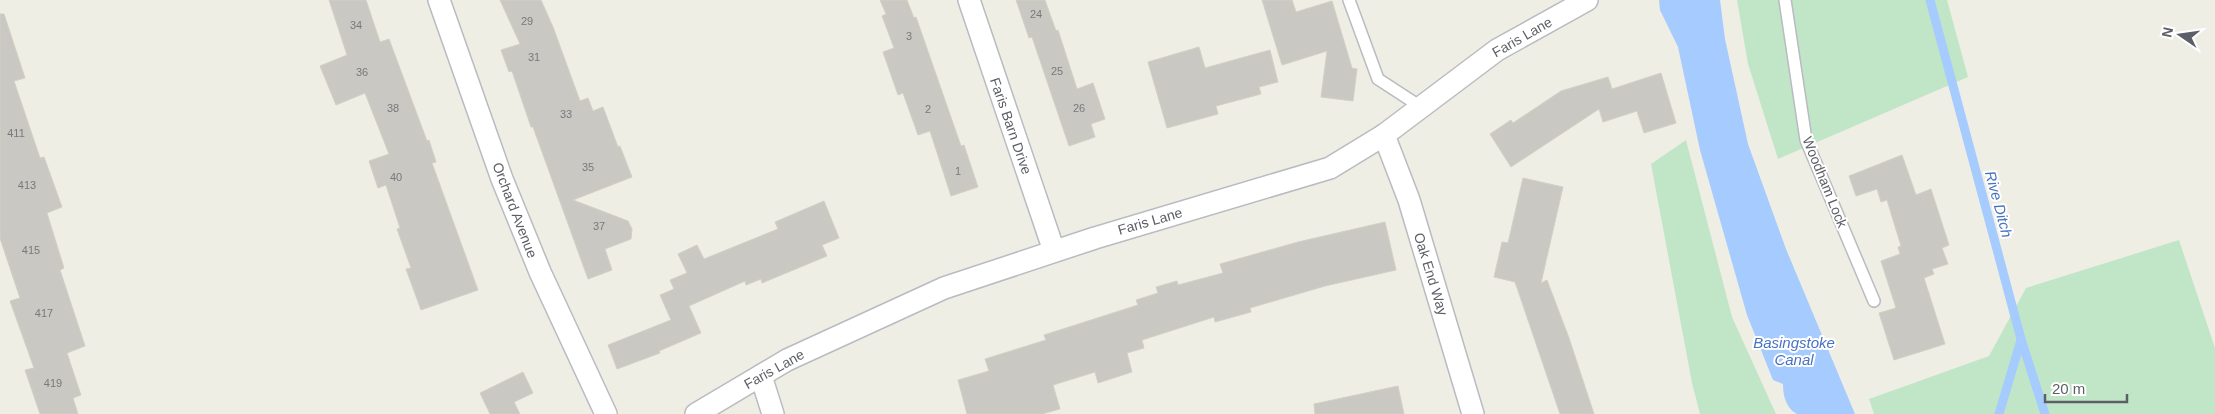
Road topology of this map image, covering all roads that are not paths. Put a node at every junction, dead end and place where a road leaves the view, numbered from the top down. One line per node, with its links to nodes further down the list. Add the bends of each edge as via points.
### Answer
1 (439, 0): 11 (street, Orchard Avenue, via 502,179 540,272)
2 (969, 0): 8 (street, Faris Barn Drive)
3 (1349, 0): 6 (lane, via 1378,79)
4 (1587, 0): 6 (street, Faris Lane, via 1497,50)
5 (1785, 0): 9 (lane, Woodham Lock, via 1806,140)
6 (1421, 107): 7 (street, Faris Lane)
7 (1384, 135): 8 (street, Faris Lane, via 1330,168); 14 (street, Oak End Way, via 1409,200)
8 (1054, 251): 10 (street, Faris Lane, via 944,288 787,360)
9 (1874, 301)
10 (761, 376): 12 (street, Faris Lane); 13 (street)
11 (606, 414)
12 (696, 414)
13 (772, 414)
14 (1473, 414)

